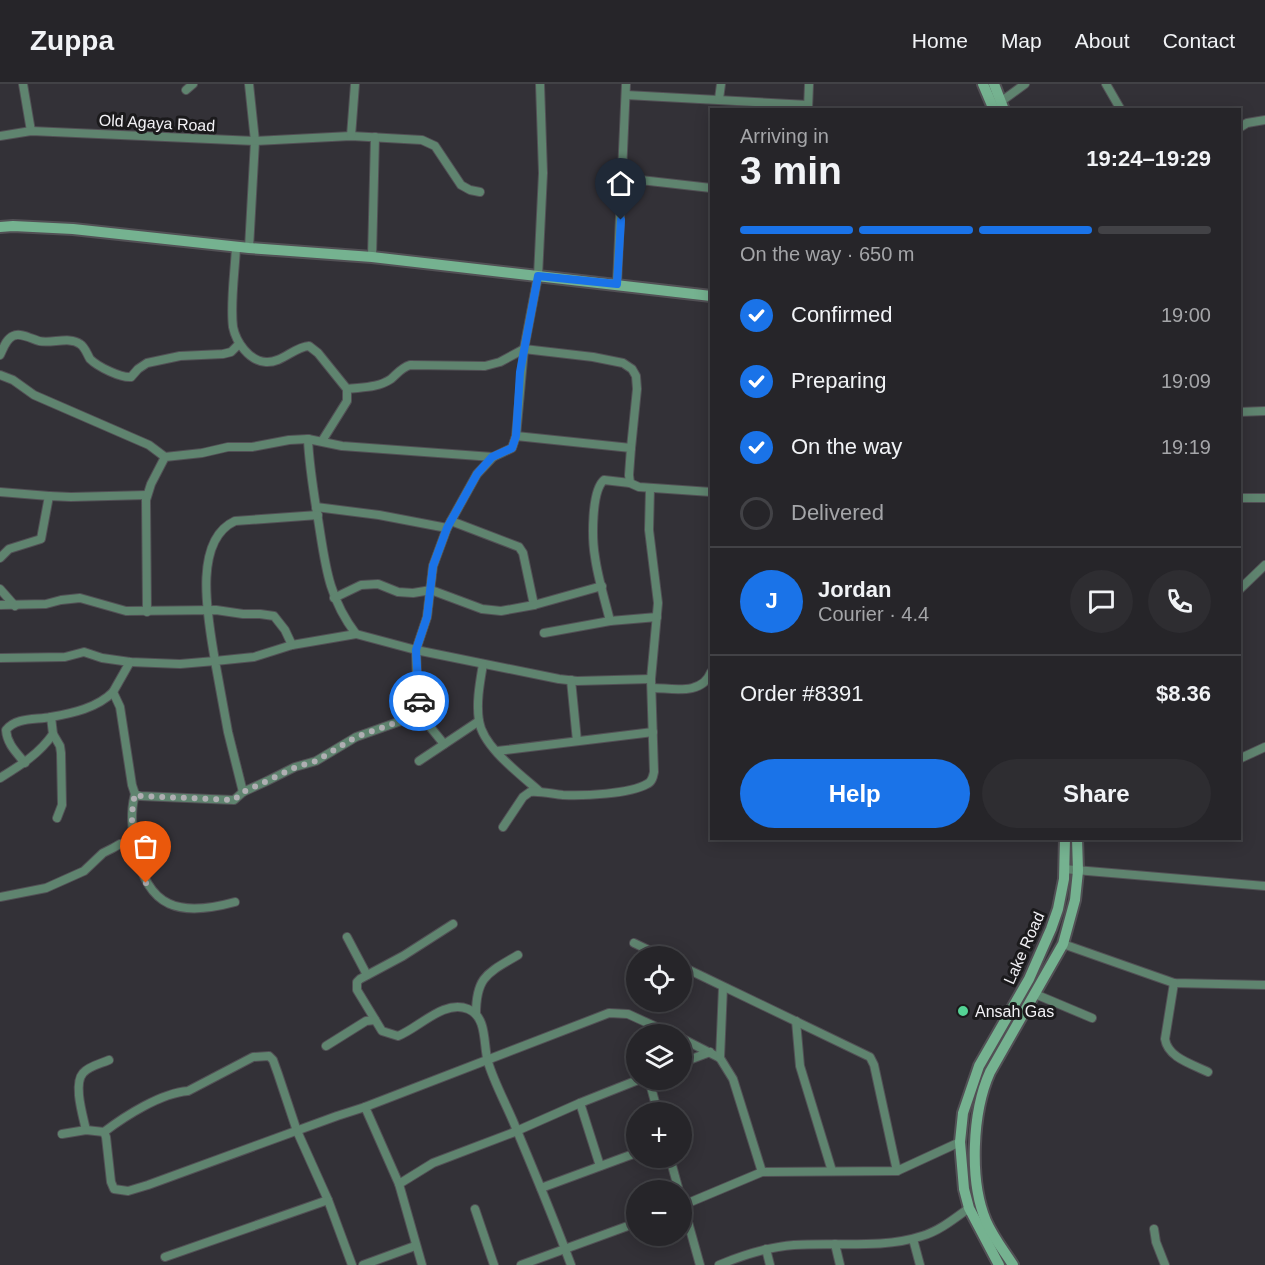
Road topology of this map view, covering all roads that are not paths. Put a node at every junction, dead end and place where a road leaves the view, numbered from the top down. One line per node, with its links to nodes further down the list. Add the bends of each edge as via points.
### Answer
1 (24, 84): 21 (street)
2 (193, 84): 13 (street)
3 (249, 84): 25 (street)
4 (356, 84): 23 (street)
5 (540, 84): 33 (street, via 543,173)
6 (626, 84): 14 (street)
7 (721, 84): 15 (street)
8 (809, 84): 16 (street)
9 (983, 84): 17 (main road)
10 (994, 84): 17 (main road)
11 (1025, 84): 17 (street)
12 (1106, 84): 18 (street)
13 (186, 90)
14 (626, 95): 15 (street); 26 (street)
15 (719, 99): 16 (street)
16 (808, 107)
17 (998, 107)
18 (1120, 108)
19 (1265, 120): 20 (street)
20 (1241, 127)
21 (31, 131): 22 (street, Old Agaya Road); 25 (street, Old Agaya Road)
22 (0, 136)
23 (351, 136): 24 (street, Old Agaya Road); 25 (street, Old Agaya Road)
24 (375, 137): 28 (street, Old Agaya Road, via 422,140 435,146 460,185); 32 (street)
25 (255, 141): 31 (street)
26 (623, 178): 27 (street); 34 (street)
27 (710, 188)
28 (480, 192)
29 (0, 227): 30 (main road, via 73,229)
30 (236, 247): 31 (main road); 36 (street, via 233,327)
31 (249, 248): 32 (main road)
32 (372, 257): 33 (main road)
33 (538, 276): 34 (main road); 37 (street)
34 (617, 284): 35 (main road)
35 (710, 296)
36 (239, 344): 38 (street, via 223,354 180,356 147,363 127,377 93,362 75,341 40,341 18,334 8,340); 40 (street, via 253,357 266,362 309,346)
37 (524, 349): 40 (street, via 485,366 410,365 379,386); 43 (street); 46 (street, via 593,357 623,363 632,369 637,389)
38 (0, 355)
39 (0, 375): 47 (street, via 34,395 148,445)
40 (347, 388): 45 (street, via 347,401)
41 (1265, 411): 42 (street)
42 (1241, 412)
43 (516, 436): 46 (street); 48 (street, via 512,448)
44 (308, 439): 45 (street); 47 (street); 57 (street)
45 (322, 441): 48 (street, via 353,447)
46 (631, 448): 49 (street)
47 (165, 457): 53 (street)
48 (492, 457): 58 (street, via 477,474)
49 (630, 483): 50 (street); 63 (street, via 604,480 597,489 595,558)
50 (650, 488): 52 (street); 73 (street, via 649,530)
51 (0, 492): 54 (street)
52 (710, 492)
53 (147, 495): 54 (street); 72 (street)
54 (49, 496): 60 (street, via 41,539)
55 (1241, 498): 56 (street)
56 (1265, 498)
57 (317, 511): 58 (street, via 379,514); 67 (street, via 324,563); 71 (street, via 227,525 213,540 206,564)
58 (449, 525): 66 (street, via 433,566); 69 (street, via 519,547)
59 (0, 545): 60 (street)
60 (17, 547): 61 (street)
61 (0, 558)
62 (1265, 565): 65 (street)
63 (602, 586): 69 (street); 74 (street)
64 (0, 588): 70 (street)
65 (1241, 588)
66 (431, 590): 67 (street, via 398,592 378,584 361,585); 69 (street, via 482,609 501,611); 78 (street)
67 (334, 598): 76 (street)
68 (0, 605): 70 (street)
69 (534, 605)
70 (15, 606): 72 (street, via 80,598 116,609)
71 (208, 610): 72 (street); 77 (street, via 274,616); 80 (street)
72 (147, 612)
73 (657, 617): 74 (street); 84 (street)
74 (610, 621): 75 (street)
75 (544, 633)
76 (356, 634): 77 (street); 78 (street)
77 (292, 645): 80 (street, via 254,657)
78 (416, 650): 82 (street); 88 (street)
79 (0, 658): 81 (street, via 65,657 84,652)
80 (215, 661): 81 (street); 102 (street)
81 (129, 662): 87 (street)
82 (483, 664): 85 (street); 90 (street)
83 (710, 675): 86 (street, via 700,687)
84 (651, 679): 85 (street); 86 (street)
85 (571, 680): 93 (street)
86 (652, 688): 91 (street)
87 (113, 692): 89 (street, via 97,704); 103 (street, via 120,707)
88 (418, 712): 94 (street); 102 (street, via 356,737 316,761)
89 (51, 717): 92 (street); 99 (street, via 16,722 6,730 10,746)
90 (479, 722): 94 (street); 96 (street)
91 (653, 732): 93 (street); 101 (street, via 654,772 648,784 597,794)
92 (53, 734): 99 (street, via 43,749); 104 (street, via 61,753 62,805)
93 (578, 741): 96 (street)
94 (444, 744): 98 (street)
95 (1265, 747): 97 (street)
96 (497, 751): 101 (street)
97 (1241, 758)
98 (419, 761)
99 (25, 763): 100 (street)
100 (0, 778)
101 (539, 791): 105 (street, via 523,797)
102 (243, 792): 103 (street, via 234,800)
103 (135, 794): 108 (street, via 131,821)
104 (57, 818)
105 (503, 827)
106 (1065, 840): 109 (main road, Lake Road)
107 (1077, 840): 110 (main road, Lake Road)
108 (135, 842): 112 (street, via 120,844 84,871 46,888); 113 (street, via 146,883 161,900 191,909)
109 (1064, 869): 110 (street); 147 (main road, Lake Road, via 1058,909 1045,945 979,1066 963,1113)
110 (1078, 871): 111 (street); 117 (main road, Lake Road)
111 (1265, 886)
112 (0, 897)
113 (235, 902)
114 (453, 924): 121 (street)
115 (347, 937): 121 (street)
116 (634, 943): 118 (street)
117 (1063, 944): 122 (street); 125 (main road, Lake Road)
118 (640, 946)
119 (518, 955): 126 (street, via 490,972 483,981 476,996)
120 (692, 972): 124 (street)
121 (367, 975): 128 (street, via 356,986)
122 (1174, 983): 123 (street); 138 (street, via 1165,1039 1167,1049)
123 (1265, 985)
124 (723, 987): 129 (street); 134 (street)
125 (1035, 994): 127 (street); 180 (main road, Lake Road, via 984,1084 976,1126 983,1214)
126 (476, 1014): 128 (street, via 459,1007 445,1009 398,1036 382,1031); 137 (street, via 483,1029)
127 (1092, 1018)
128 (375, 1020): 132 (street, via 366,1021)
129 (796, 1021): 150 (street, via 800,1066); 151 (street, via 870,1057)
130 (650, 1024): 137 (street, via 628,1014 609,1013)
131 (692, 1043): 133 (street)
132 (326, 1046)
133 (710, 1052): 134 (street); 135 (street)
134 (720, 1058): 152 (street, via 733,1078)
135 (692, 1059)
136 (109, 1060): 142 (street, via 89,1068 79,1080)
137 (488, 1062): 141 (street); 143 (street)
138 (1208, 1072)
139 (626, 1085): 140 (street)
140 (580, 1103): 143 (street); 149 (street)
141 (365, 1107): 144 (street); 153 (street)
142 (86, 1130): 145 (street); 146 (street)
143 (517, 1130): 153 (street, via 433,1163); 154 (street)
144 (297, 1131): 145 (street, via 128,1191 114,1189 111,1182); 145 (street, via 273,1060 262,1055 188,1090 157,1100); 156 (street)
145 (104, 1132)
146 (62, 1134)
147 (960, 1142): 151 (street); 157 (main road, Lake Road)
148 (626, 1157): 149 (street)
149 (600, 1166): 154 (street)
150 (832, 1171): 151 (street); 152 (street)
151 (897, 1171)
152 (762, 1172): 155 (street)
153 (399, 1184): 164 (street)
154 (541, 1188): 166 (street)
155 (692, 1199)
156 (328, 1200): 167 (street); 168 (street)
157 (969, 1208): 162 (street, via 936,1231); 179 (main road, Lake Road)
158 (475, 1209): 171 (street)
159 (626, 1227): 166 (street)
160 (1154, 1229): 181 (street)
161 (692, 1237): 174 (street)
162 (913, 1239): 163 (street); 178 (street)
163 (835, 1244): 165 (street); 177 (street)
164 (415, 1246): 169 (street); 170 (street)
165 (766, 1249): 175 (street); 176 (street)
166 (565, 1250): 172 (street); 173 (street)
167 (165, 1257)
168 (352, 1265)
169 (363, 1265)
170 (422, 1265)
171 (494, 1265)
172 (522, 1265)
173 (570, 1265)
174 (700, 1265)
175 (719, 1265)
176 (770, 1265)
177 (840, 1265)
178 (920, 1265)
179 (999, 1265)
180 (1013, 1265)
181 (1165, 1265)

